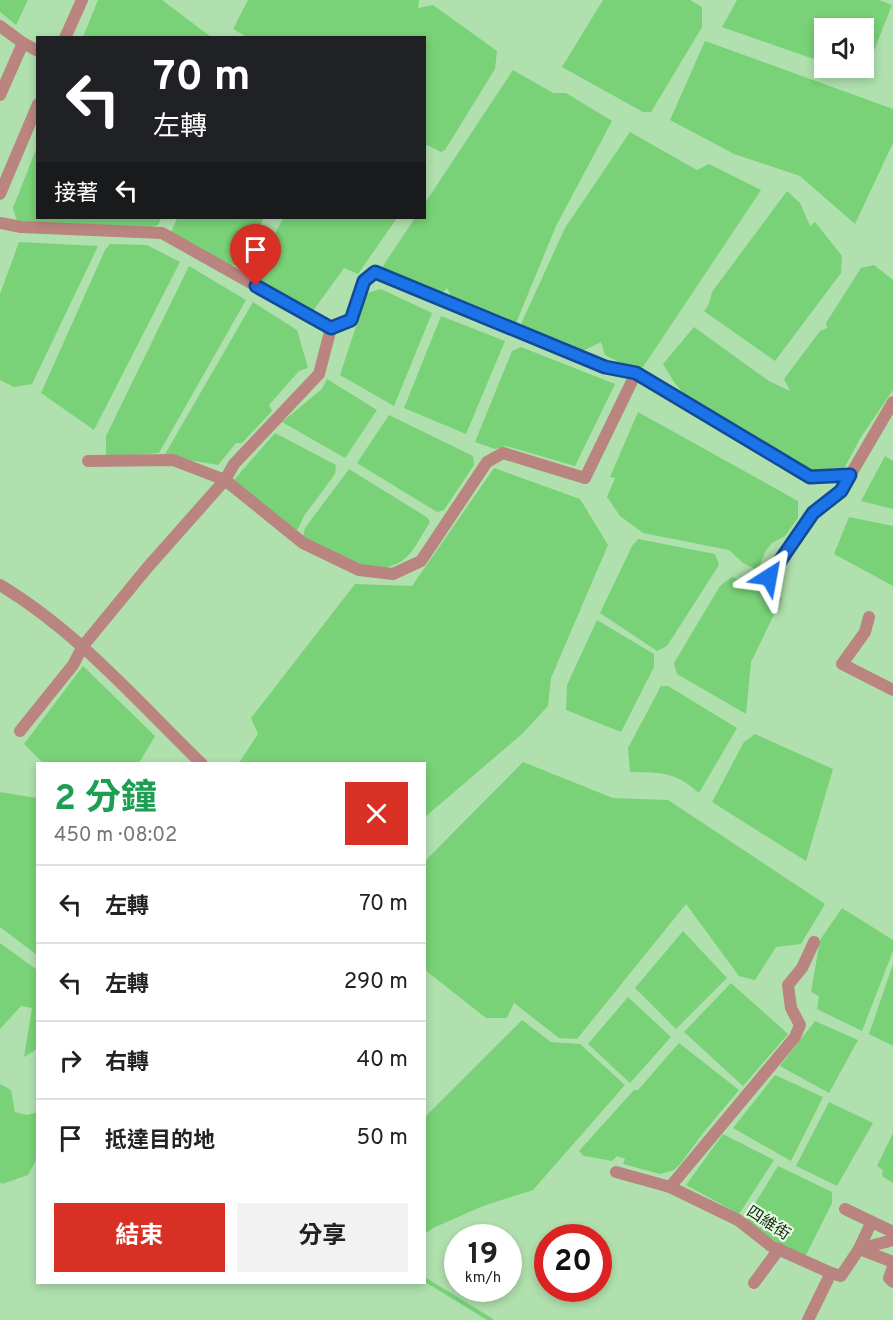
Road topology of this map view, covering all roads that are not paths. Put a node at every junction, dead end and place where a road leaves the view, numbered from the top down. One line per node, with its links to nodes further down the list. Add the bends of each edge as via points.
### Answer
1 (82, 0): 3 (street)
2 (0, 26): 4 (street)
3 (66, 36)
4 (23, 43): 5 (street); 6 (street)
5 (36, 50)
6 (0, 95)
7 (36, 109): 8 (street)
8 (0, 194)
9 (0, 223): 10 (street, via 162,233)
10 (331, 328): 11 (street, via 351,320 364,281 375,272 605,367); 15 (street, via 319,374 234,464)
11 (636, 373): 14 (street, via 810,477); 15 (street, via 585,478 503,453 487,462 421,561 393,574 359,570 303,543)
12 (893, 402): 14 (street)
13 (88, 461): 15 (street, via 173,460)
14 (850, 475): 16 (street, via 841,491 813,513)
15 (225, 480): 19 (street)
16 (769, 577)
17 (0, 585): 19 (street)
18 (869, 617): 20 (street, via 865,632 842,664)
19 (83, 646): 21 (street, via 73,665); 22 (street)
20 (893, 690)
21 (20, 731)
22 (200, 762)
23 (814, 942): 25 (street, via 802,968 788,985 791,1008 800,1025 795,1037)
24 (616, 1172): 25 (street, 四維街)
25 (670, 1187): 30 (street, 四維街, via 738,1220)
26 (845, 1209): 27 (street)
27 (872, 1222): 28 (street); 31 (street)
28 (893, 1232)
29 (893, 1240): 31 (street)
30 (779, 1249): 34 (street, 四維街); 36 (street)
31 (859, 1249): 32 (street); 34 (street, via 841,1275)
32 (893, 1262)
33 (893, 1267): 35 (street, via 889,1278)
34 (831, 1273): 37 (street)
35 (893, 1282)
36 (754, 1283)
37 (808, 1320)

